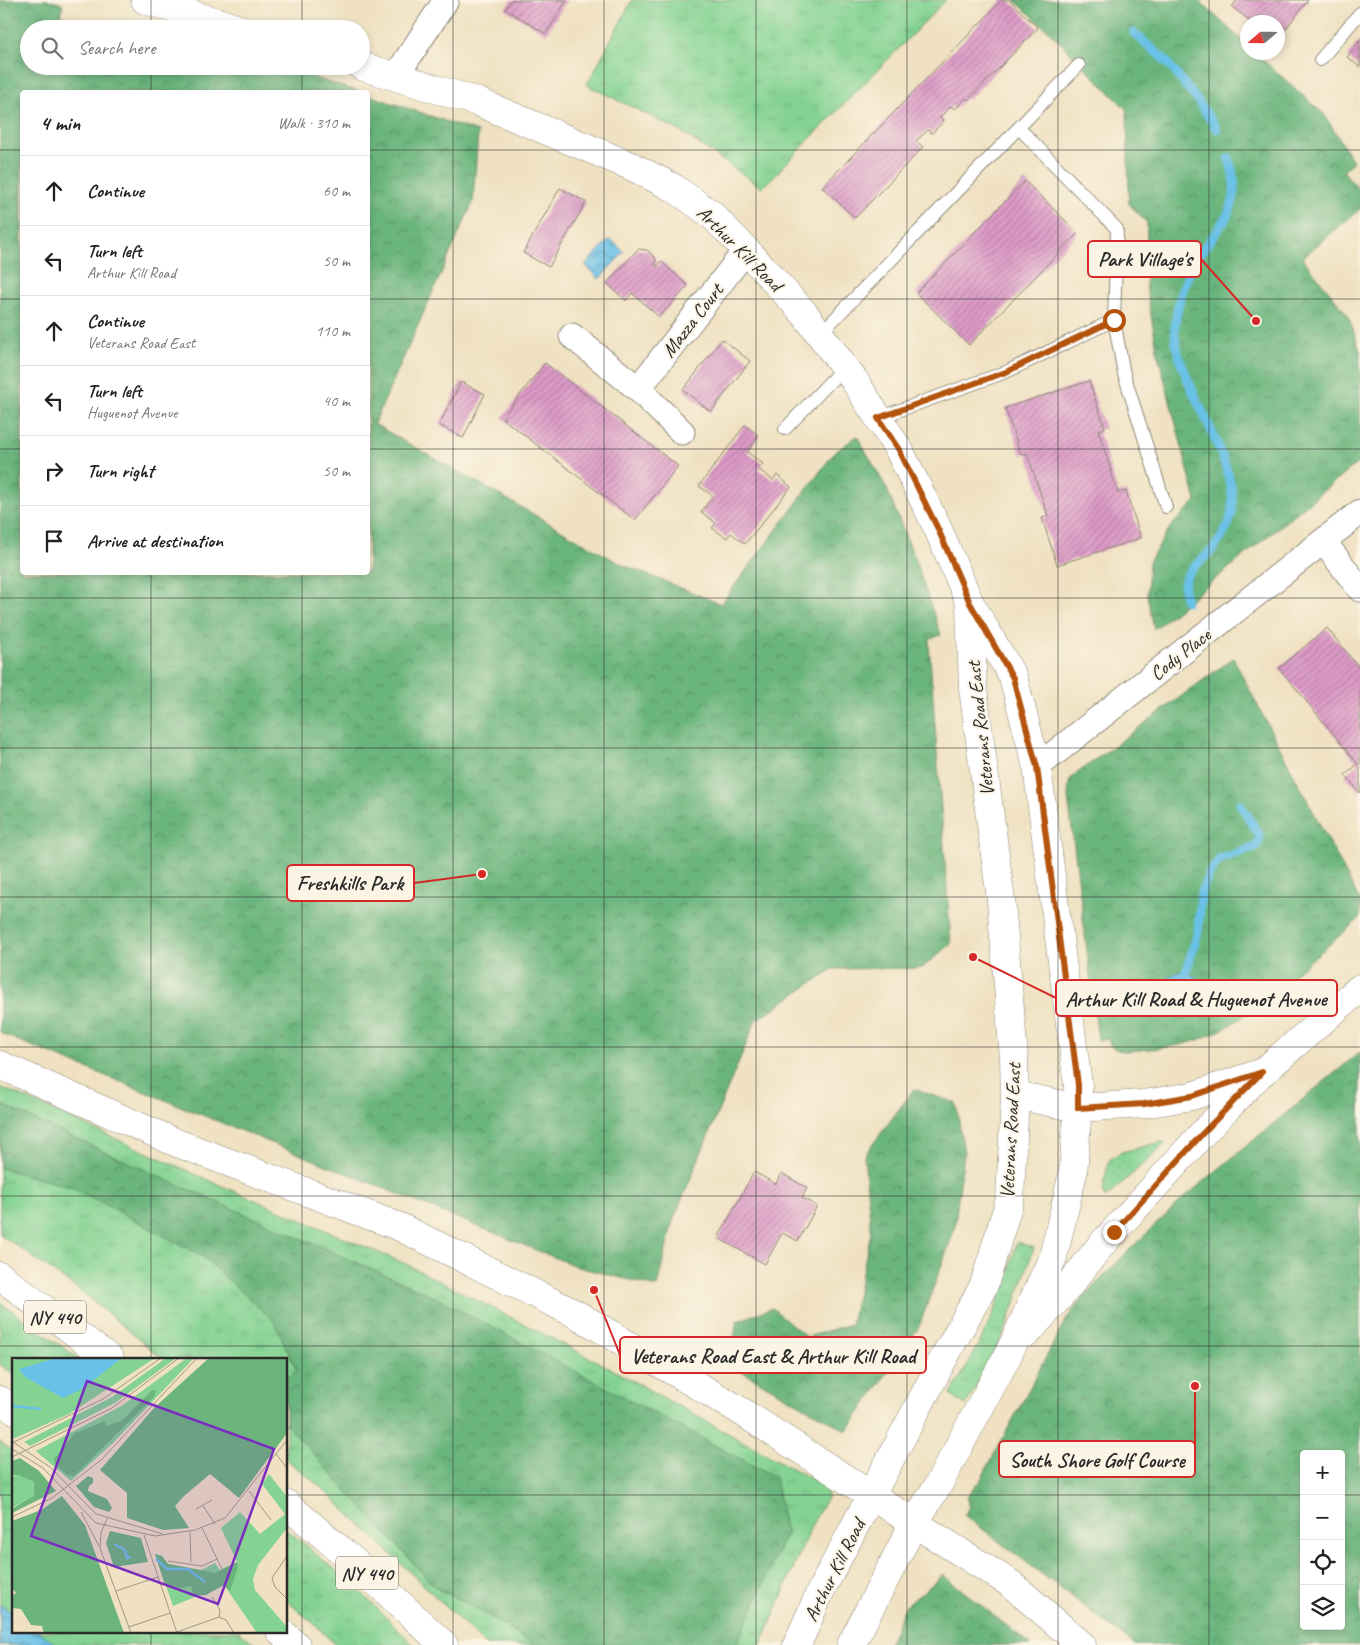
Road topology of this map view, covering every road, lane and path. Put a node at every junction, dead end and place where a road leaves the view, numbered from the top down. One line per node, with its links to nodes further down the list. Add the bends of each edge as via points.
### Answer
1 (145, 0): 4 (main road)
2 (446, 0): 8 (street)
3 (1360, 12): 5 (lane)
4 (211, 20)
5 (1320, 60)
6 (1079, 65): 9 (lane)
7 (370, 69): 8 (main road, Arthur Kill Road)
8 (396, 76): 10 (main road, Arthur Kill Road, via 478,102 631,166 674,188 711,214)
9 (1018, 128): 11 (lane, via 1116,229); 12 (lane)
10 (746, 250): 12 (main road, Arthur Kill Road); 15 (street, Mazza Court)
11 (1114, 320): 16 (lane, via 1006,372); 19 (lane, via 1124,374)
12 (820, 334): 14 (main road, Arthur Kill Road)
13 (572, 336): 15 (street)
14 (844, 367): 16 (main road, Arthur Kill Road); 17 (lane)
15 (638, 390): 18 (street)
16 (878, 418): 23 (main road, Arthur Kill Road, via 899,450)
17 (785, 429)
18 (682, 432)
19 (1166, 507)
20 (1360, 512): 21 (street, Cody Place)
21 (1323, 541): 22 (street); 24 (street, Cody Place)
22 (1360, 589)
23 (970, 603): 24 (main road, Veterans Road East, via 1013,678); 28 (main road, Veterans Road East, via 973,688 1001,900)
24 (1037, 767): 29 (main road, Veterans Road East, via 1078,1085)
25 (1360, 988): 27 (main road)
26 (0, 1065): 35 (main road, via 177,1143 400,1227 576,1314 739,1410)
27 (1262, 1072): 29 (main road, via 1192,1096 1144,1104); 31 (main road, via 1102,1244)
28 (1015, 1095): 29 (main road); 35 (main road, Veterans Road East, via 1010,1198 984,1285)
29 (1078, 1108): 31 (main road, Veterans Road East, via 1074,1173 1052,1257)
30 (0, 1276): 32 (main road, NY 440)
31 (1009, 1353): 37 (main road, Veterans Road East, via 937,1487)
32 (109, 1358)
33 (0, 1400): 34 (main road)
34 (12, 1409)
35 (872, 1496): 37 (main road); 41 (main road, Arthur Kill Road)
36 (288, 1506): 40 (main road, NY 440, via 356,1563)
37 (914, 1523): 42 (main road); 43 (main road, via 1011,1584)
38 (281, 1632): 39 (main road)
39 (296, 1645)
40 (444, 1645)
41 (797, 1645)
42 (851, 1645)
43 (1082, 1645)

